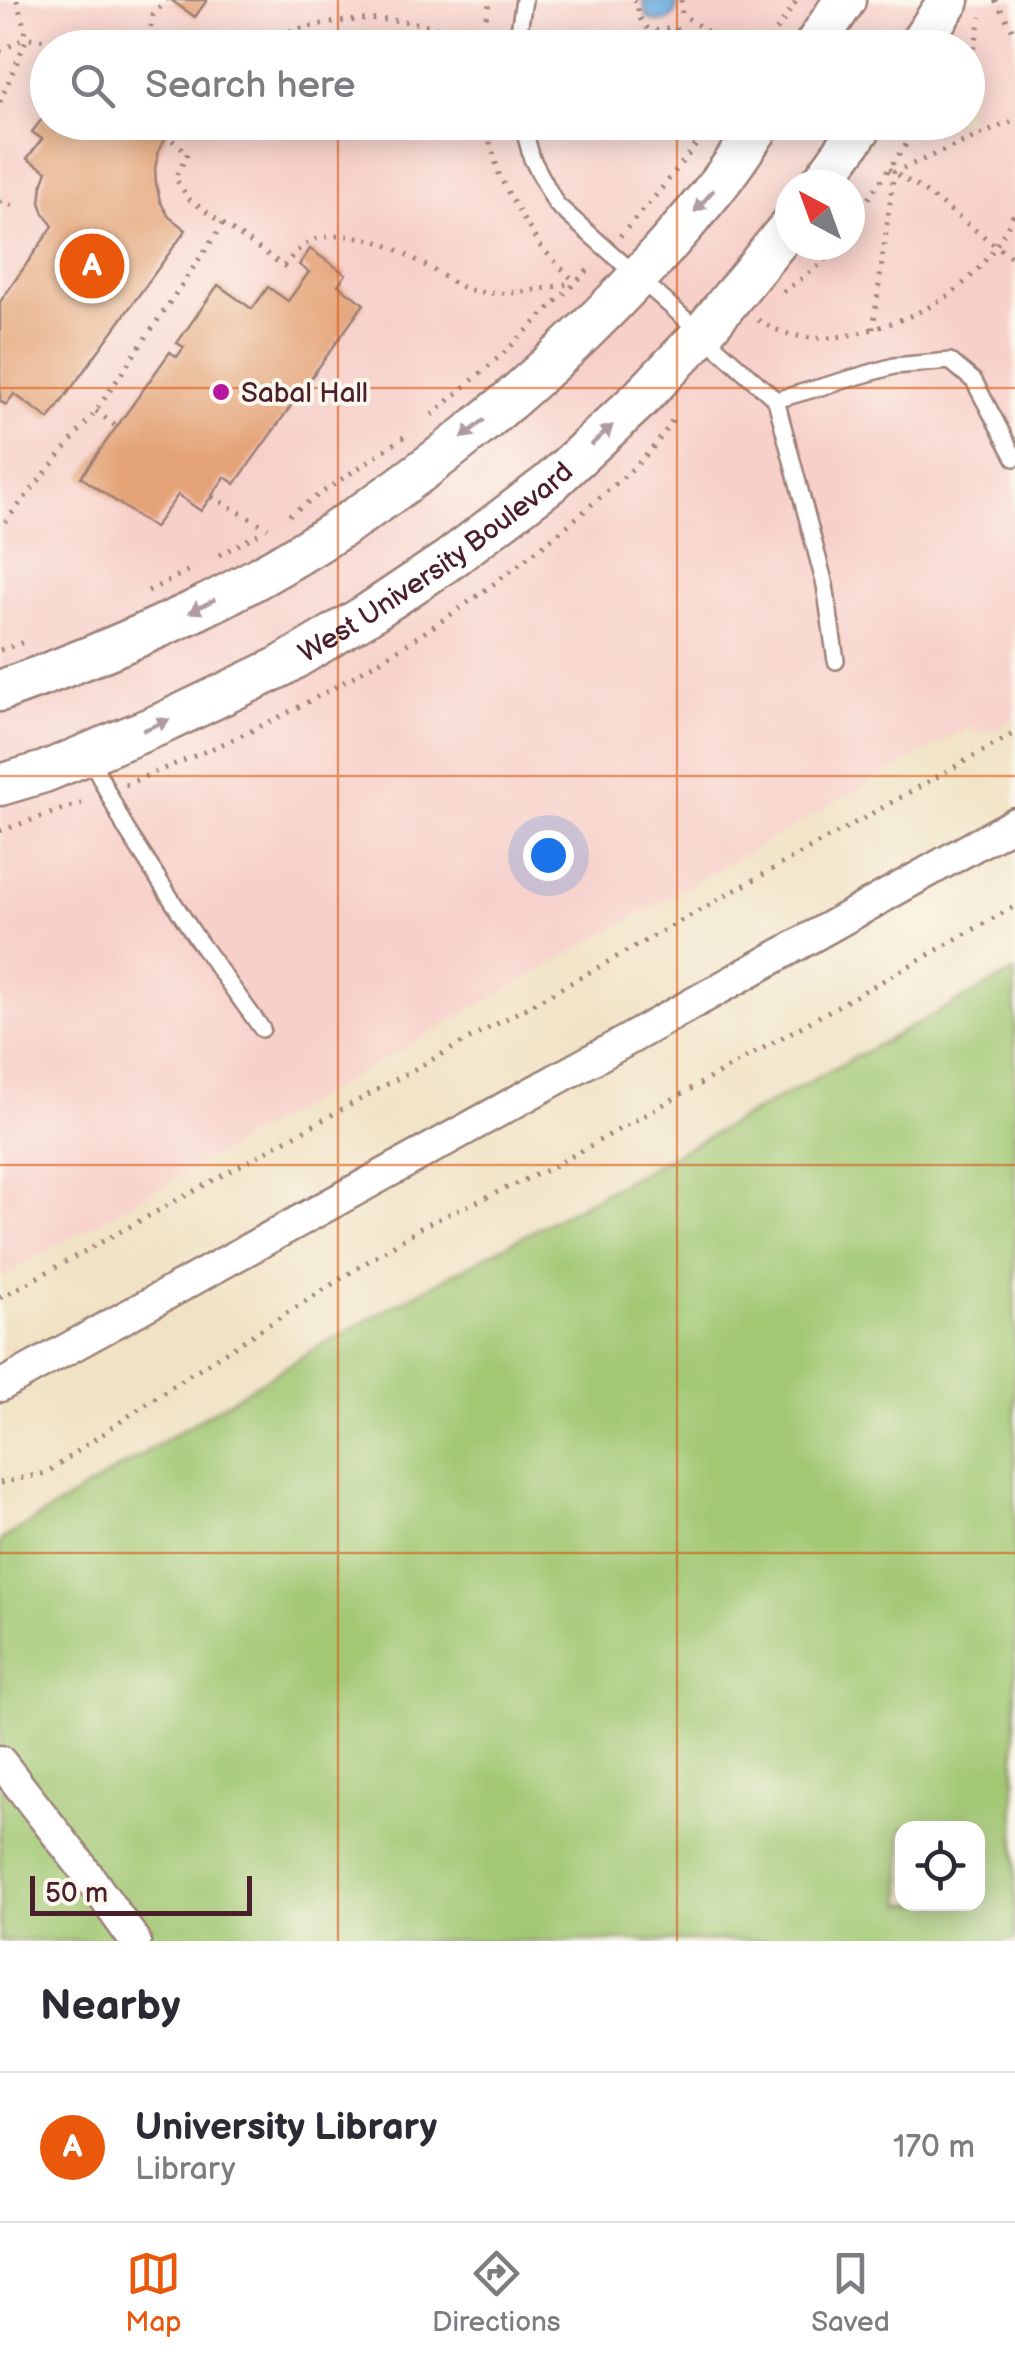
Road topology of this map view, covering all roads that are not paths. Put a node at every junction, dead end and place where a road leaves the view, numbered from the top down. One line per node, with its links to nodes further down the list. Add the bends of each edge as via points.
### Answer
1 (524, 0): 4 (lane)
2 (845, 0): 5 (main road)
3 (967, 1): 6 (main road)
4 (519, 30)
5 (825, 30)
6 (936, 30)
7 (527, 140): 12 (lane, via 556,204)
8 (749, 140): 12 (main road, one-way to 12)
9 (852, 140): 10 (main road)
10 (831, 170)
11 (775, 244): 13 (main road, West University Boulevard)
12 (638, 277): 13 (lane); 17 (main road, one-way to 17, via 506,402 371,506 192,612)
13 (701, 335): 14 (lane); 18 (main road, West University Boulevard, one-way to 13, via 280,667 450,559 550,483)
14 (776, 400): 15 (lane, via 894,366 950,361 974,381); 16 (lane, via 825,585)
15 (1015, 458)
16 (836, 661)
17 (0, 691)
18 (88, 754): 19 (main road, West University Boulevard); 21 (lane, via 126,829)
19 (0, 785)
20 (1015, 822): 22 (street)
21 (262, 1029)
22 (0, 1386)
23 (0, 1761): 24 (street)
24 (136, 1941)

